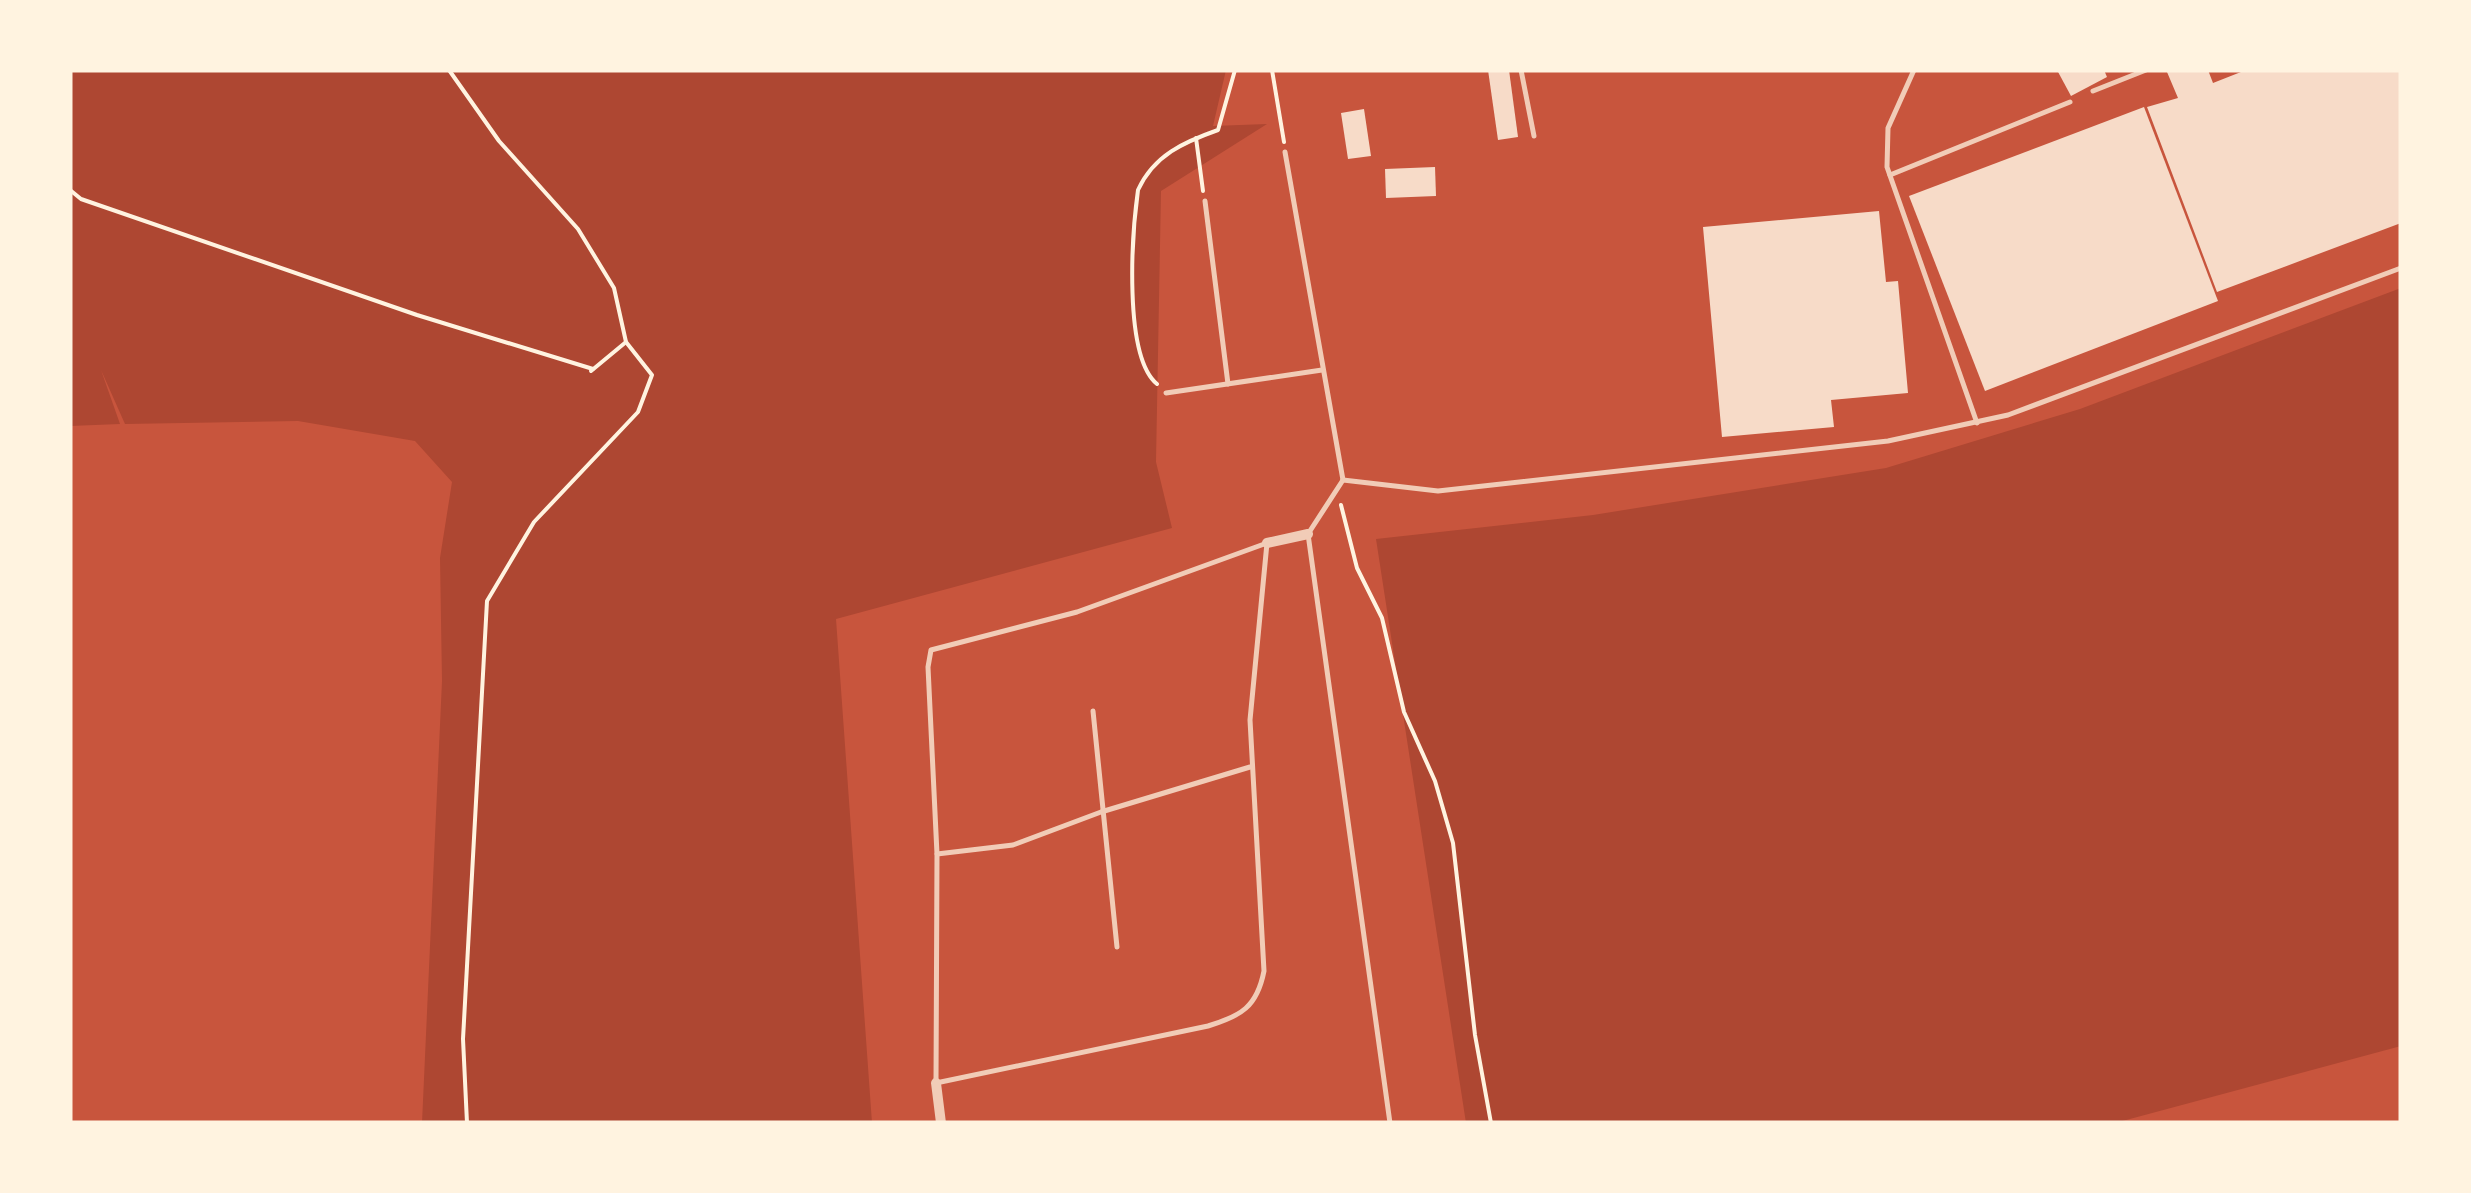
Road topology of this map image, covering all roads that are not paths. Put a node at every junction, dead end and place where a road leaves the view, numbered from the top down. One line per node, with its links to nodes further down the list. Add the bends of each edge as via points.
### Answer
1 (1521, 70): 6 (lane)
2 (1914, 70): 8 (lane, via 1888,128)
3 (2146, 70): 4 (lane)
4 (2093, 91)
5 (2070, 102): 8 (lane)
6 (1534, 136)
7 (1285, 152): 11 (lane)
8 (1890, 175): 14 (lane)
9 (1205, 201): 12 (lane)
10 (2401, 268): 14 (lane, via 2134,371)
11 (1322, 370): 12 (lane); 15 (lane)
12 (1228, 384): 13 (lane)
13 (1166, 394)
14 (1977, 423): 15 (lane, via 1888,441 1438,491)
15 (1343, 480): 16 (lane)
16 (1308, 534): 17 (street); 25 (lane)
17 (1267, 543): 19 (lane); 21 (lane, via 1077,612 931,650)
18 (1092, 711): 20 (lane)
19 (1250, 767): 20 (lane); 23 (lane, via 1264,971 1247,1011 1208,1026)
20 (1101, 812): 21 (lane, via 1013,845); 22 (lane)
21 (937, 854): 23 (lane)
22 (1118, 946)
23 (936, 1083): 24 (street)
24 (942, 1123)
25 (1390, 1123)

